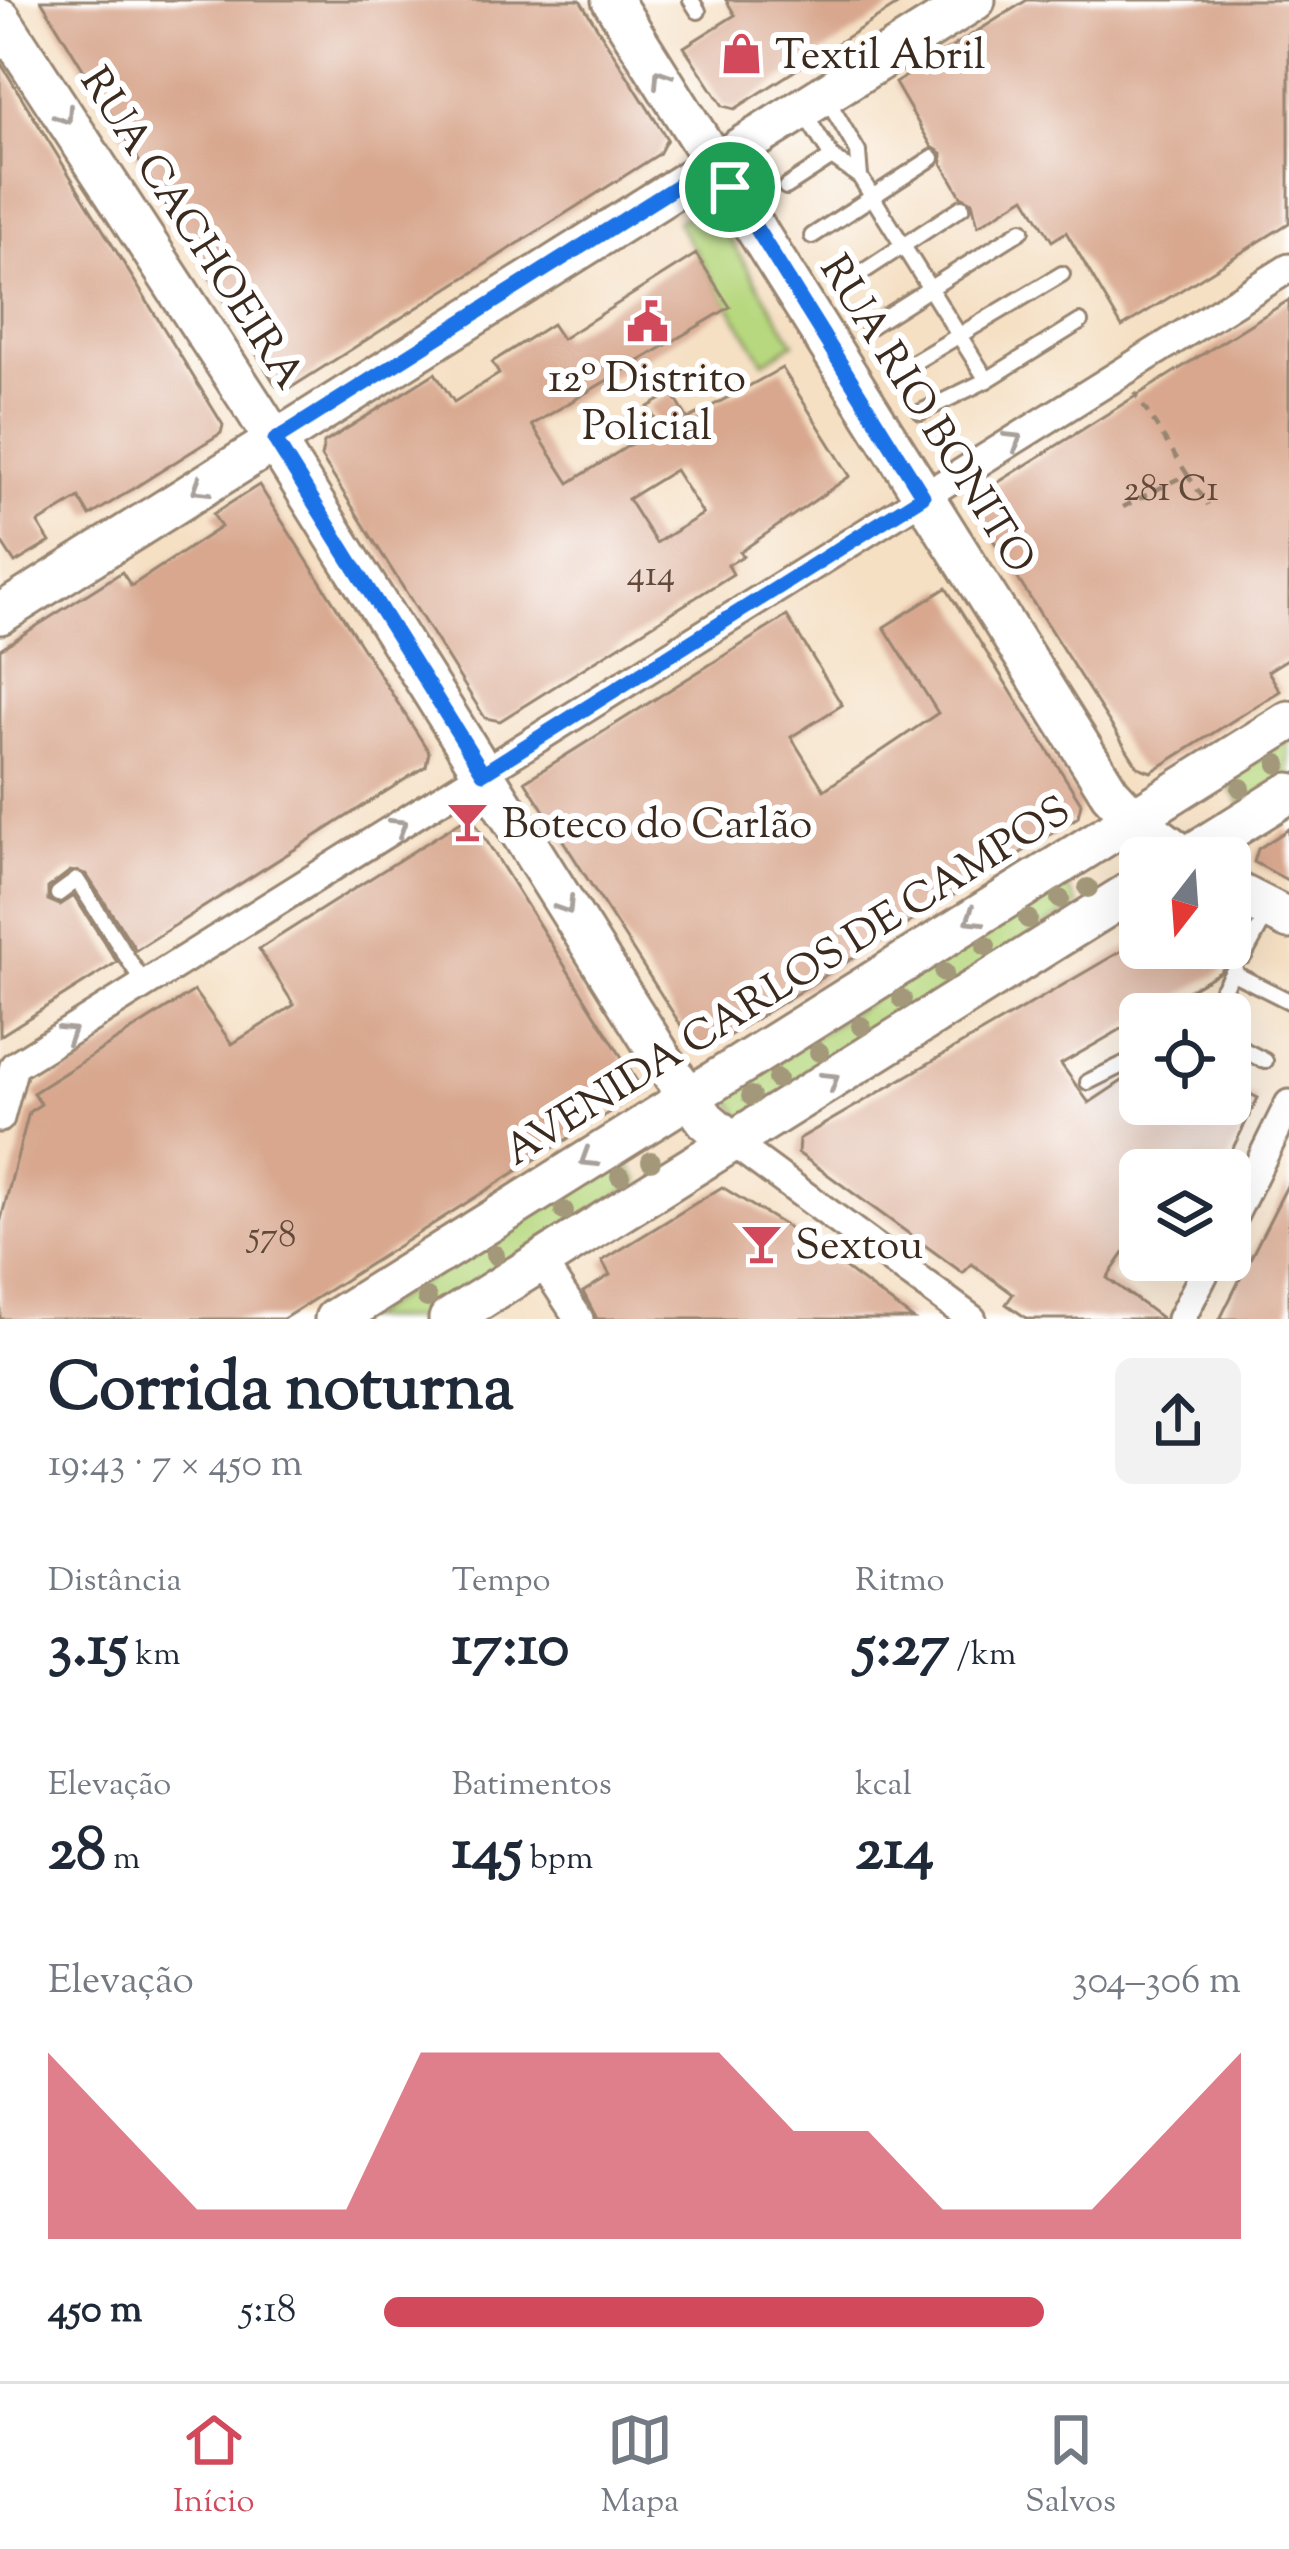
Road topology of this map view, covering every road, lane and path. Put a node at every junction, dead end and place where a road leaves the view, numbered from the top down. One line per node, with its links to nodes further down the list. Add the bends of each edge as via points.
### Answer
1 (612, 0): 7 (street, RUA RIO BONITO, one-way to 1)
2 (975, 0): 4 (street)
3 (0, 18): 26 (street, RUA CACHOEIRA, one-way to 26)
4 (813, 103): 5 (lane); 7 (street); 8 (lane, via 858,152)
5 (832, 157): 8 (lane); 9 (lane)
6 (932, 158): 10 (lane)
7 (715, 162): 26 (street); 28 (street, RUA RIO BONITO)
8 (860, 177): 10 (lane)
9 (786, 187)
10 (871, 195): 13 (lane); 14 (lane)
11 (962, 207): 14 (lane)
12 (1022, 230): 18 (lane)
13 (812, 236)
14 (902, 245): 17 (lane); 18 (lane)
15 (1289, 268): 23 (street)
16 (1062, 274): 21 (lane)
17 (846, 283)
18 (931, 291): 20 (lane); 21 (lane)
19 (1080, 322): 24 (lane)
20 (869, 327)
21 (959, 335): 22 (lane); 24 (lane)
22 (896, 373)
23 (1122, 373): 27 (path); 28 (street, one-way to 23)
24 (986, 380): 25 (lane)
25 (921, 412)
26 (275, 440): 31 (street, one-way to 31); 33 (street, RUA CACHOEIRA)
27 (1187, 474): 29 (path); 30 (path)
28 (923, 496): 33 (street); 35 (street, RUA RIO BONITO)
29 (1208, 505)
30 (1123, 508)
31 (0, 614)
32 (1289, 722): 35 (street, AVENIDA CARLOS DE CAMPOS)
33 (483, 773): 44 (street, one-way to 33); 51 (street, RUA CACHOEIRA, one-way to 51)
34 (1289, 793): 37 (street)
35 (1133, 818): 36 (street, RUA RIO BONITO); 51 (street, AVENIDA CARLOS DE CAMPOS, one-way to 51)
36 (1158, 837)
37 (1219, 837)
38 (58, 894): 44 (lane, via 77,880)
39 (1119, 899): 54 (street, one-way to 39)
40 (1251, 900): 41 (street)
41 (1279, 914): 42 (lane)
42 (1251, 949)
43 (1244, 969): 45 (lane)
44 (145, 985): 49 (street, one-way to 44)
45 (1289, 1000)
46 (1251, 1054): 47 (lane)
47 (1264, 1061)
48 (1119, 1067): 50 (lane)
49 (7, 1070): 53 (street)
50 (1088, 1082)
51 (687, 1097): 54 (street, RUA CACHOEIRA); 58 (street, AVENIDA CARLOS DE CAMPOS, one-way to 58)
52 (1289, 1104): 55 (street)
53 (0, 1118)
54 (732, 1142): 56 (street); 61 (street, RUA CACHOEIRA)
55 (1251, 1180)
56 (541, 1261): 59 (street); 60 (street)
57 (1200, 1281): 62 (street)
58 (335, 1319)
59 (449, 1319)
60 (579, 1319)
61 (972, 1319)
62 (1181, 1319)

